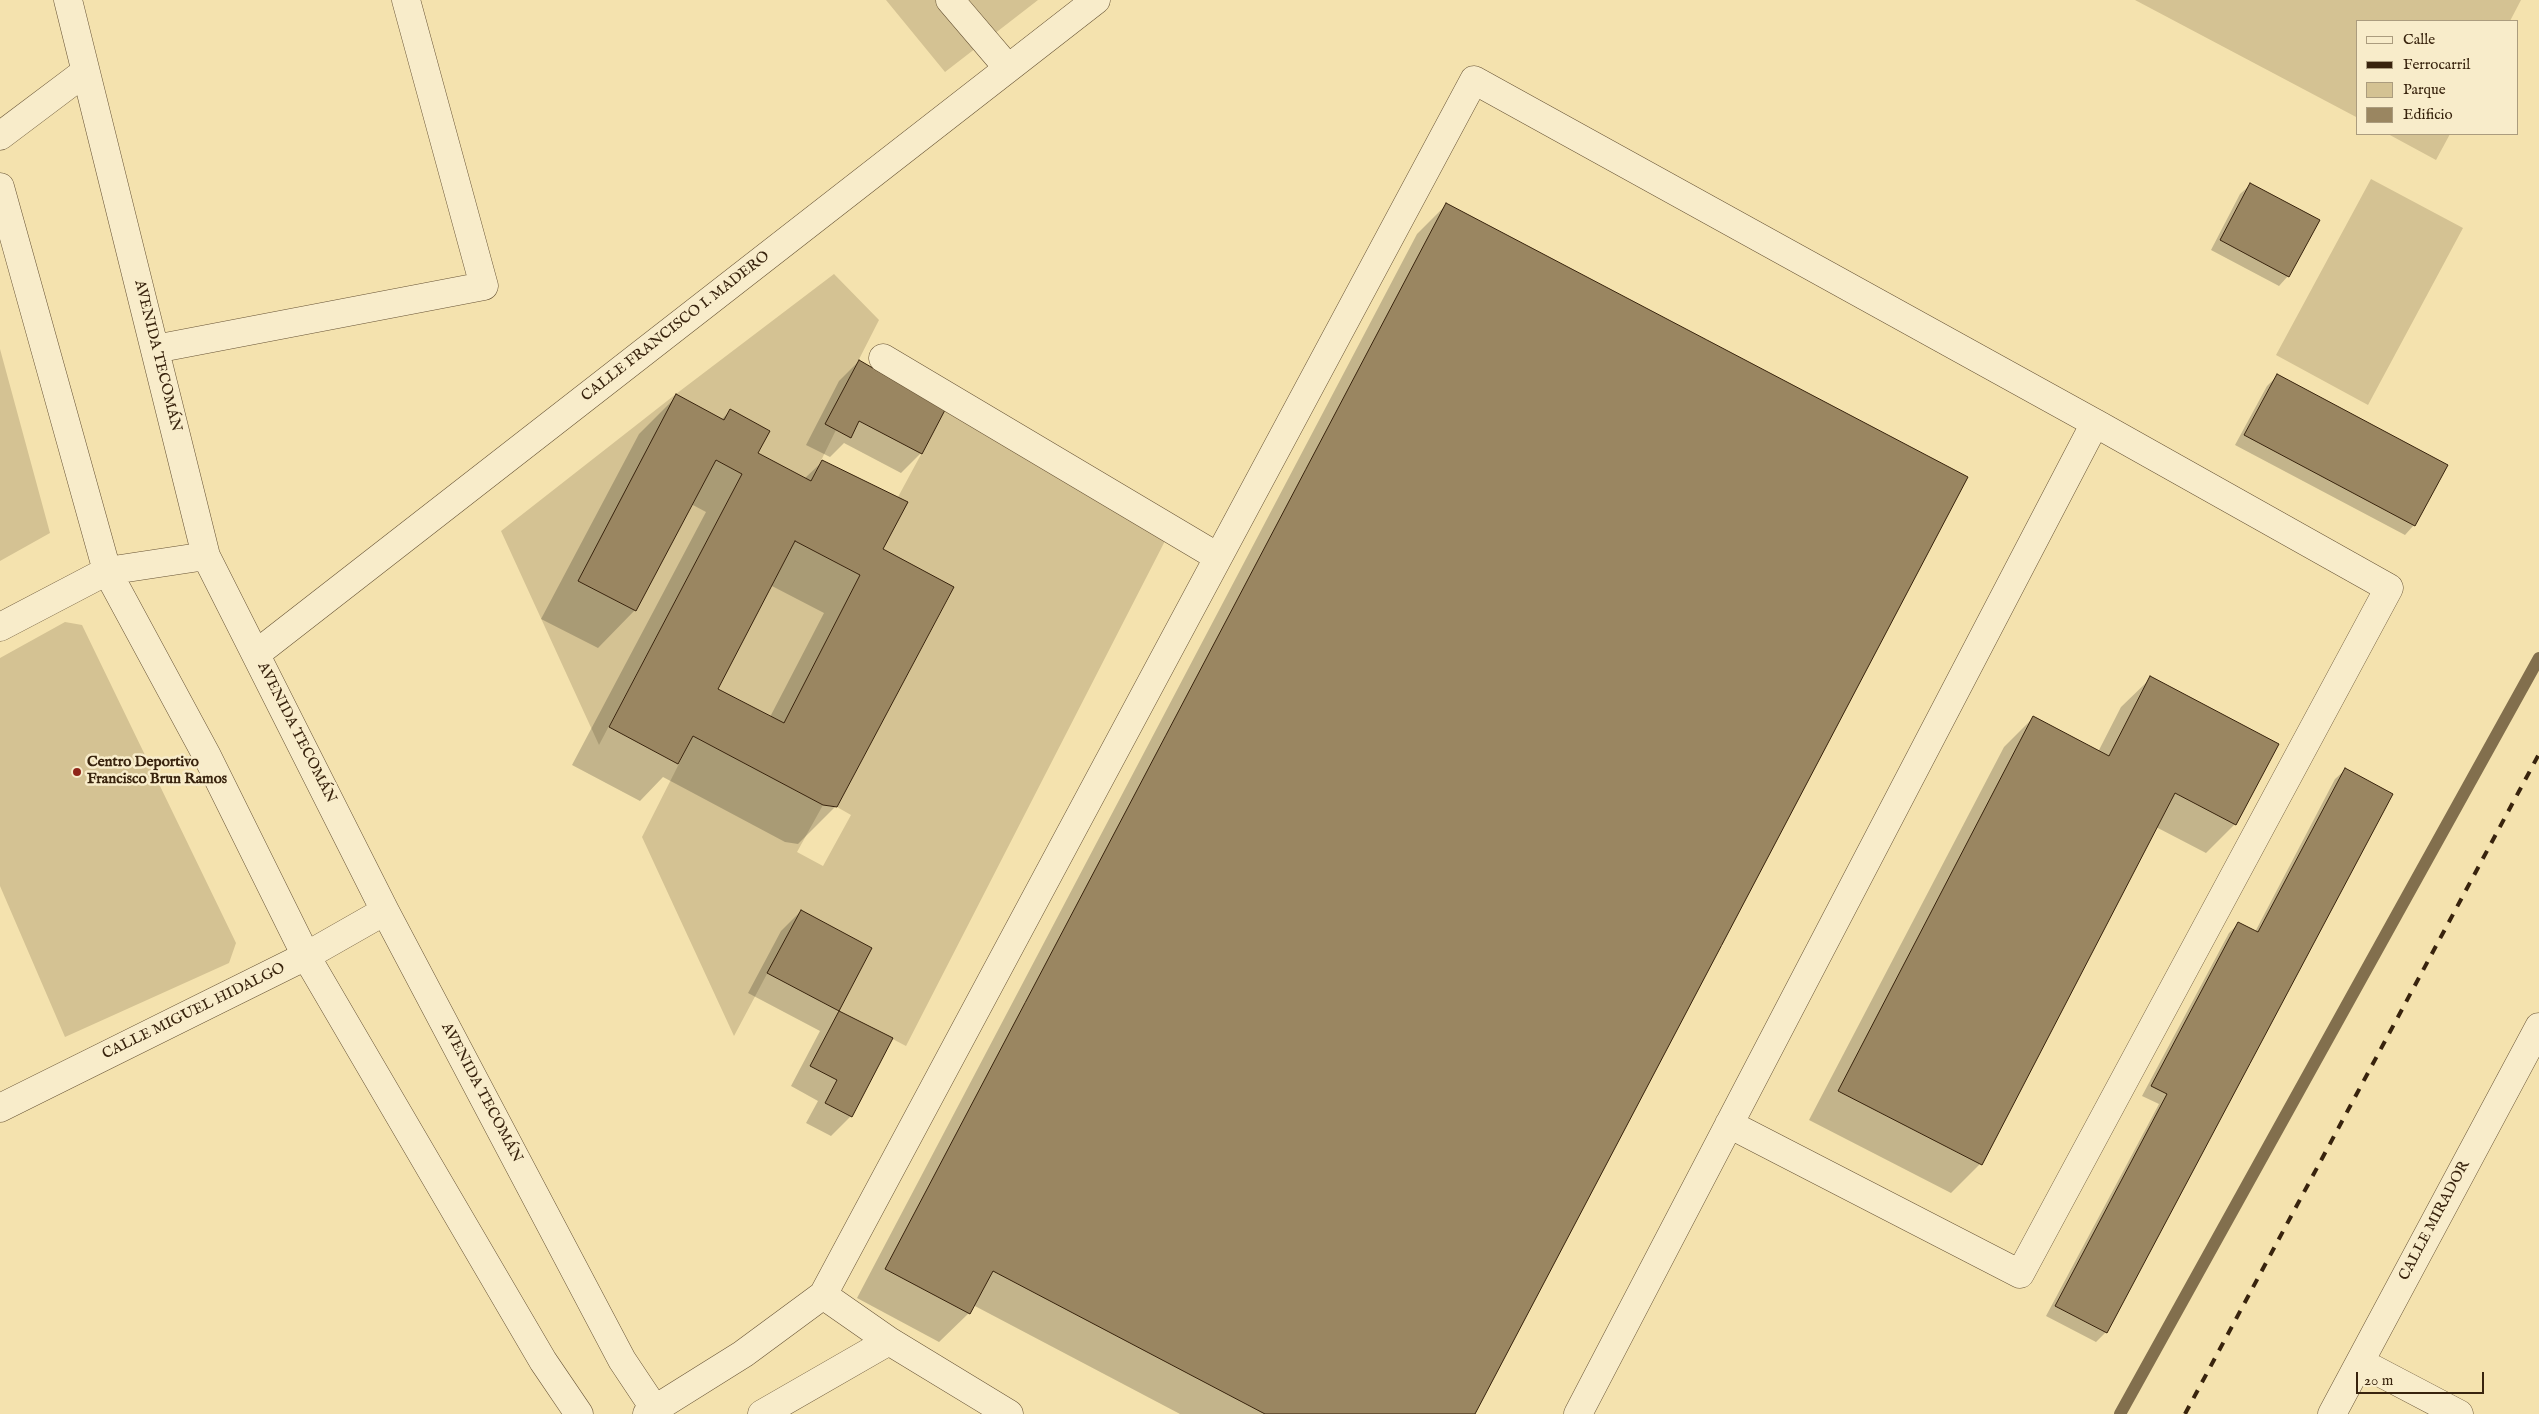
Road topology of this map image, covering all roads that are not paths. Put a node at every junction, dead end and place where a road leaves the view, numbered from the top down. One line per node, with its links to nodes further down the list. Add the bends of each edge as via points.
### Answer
1 (68, 0): 6 (street, AVENIDA TECOMÁN)
2 (406, 0): 9 (street, via 484,286)
3 (950, 0): 5 (street)
4 (1096, 0): 5 (street, CALLE FRANCISCO I. MADERO)
5 (1008, 68): 16 (street, CALLE FRANCISCO I. MADERO)
6 (85, 72): 7 (street); 9 (street, AVENIDA TECOMÁN)
7 (0, 136)
8 (0, 187): 14 (street)
9 (155, 349): 12 (street, AVENIDA TECOMÁN)
10 (883, 358): 13 (street)
11 (2095, 423): 13 (street, via 1474,80); 21 (street); 21 (street, via 2389,588 2020,1274)
12 (206, 556): 14 (street); 16 (street, AVENIDA TECOMÁN)
13 (1218, 558): 22 (street)
14 (107, 571): 15 (street); 18 (street, via 207,756)
15 (0, 627)
16 (256, 654): 17 (street, AVENIDA TECOMÁN)
17 (385, 911): 18 (street, CALLE MIGUEL HIDALGO); 25 (street, AVENIDA TECOMÁN, via 622,1360)
18 (306, 956): 20 (street, CALLE MIGUEL HIDALGO); 26 (street, via 543,1361)
19 (2539, 1027): 24 (street, CALLE MIRADOR)
20 (0, 1108)
21 (1729, 1124): 29 (street)
22 (823, 1295): 23 (street); 25 (street, via 743,1354)
23 (890, 1342): 27 (street); 28 (street)
24 (2360, 1362): 30 (street, CALLE MIRADOR); 31 (street)
25 (653, 1412)
26 (579, 1414)
27 (762, 1414)
28 (1009, 1414)
29 (1578, 1414)
30 (2332, 1414)
31 (2459, 1414)

